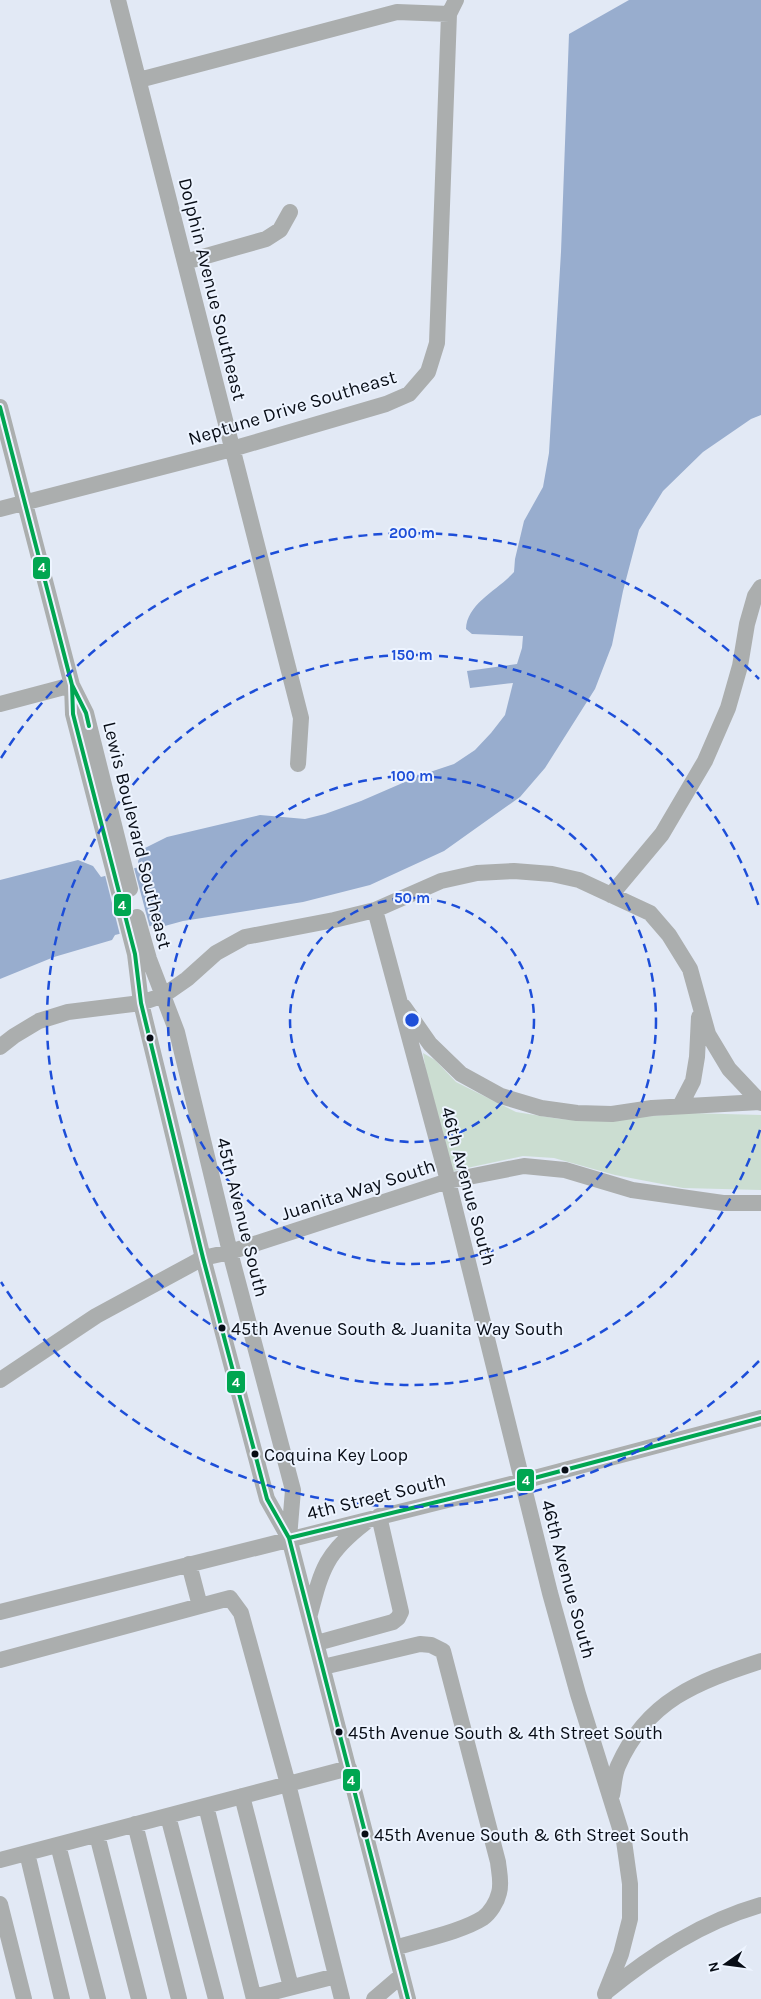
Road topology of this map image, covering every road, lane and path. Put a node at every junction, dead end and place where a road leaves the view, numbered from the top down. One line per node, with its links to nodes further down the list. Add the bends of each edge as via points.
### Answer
1 (118, 0): 3 (street, Dolphin Avenue Southeast)
2 (452, 7): 3 (street, via 397,12); 7 (street, Neptune Drive Southeast, via 437,343 428,372 409,394 386,404)
3 (139, 80): 5 (street, Dolphin Avenue Southeast)
4 (290, 212): 5 (street, via 280,230 266,239)
5 (185, 262): 7 (street, Dolphin Avenue Southeast)
6 (0, 407): 8 (street, Lewis Boulevard Southeast)
7 (232, 448): 8 (street, Neptune Drive Southeast); 13 (street, Dolphin Avenue Southeast, via 301,718)
8 (24, 503): 9 (street, Neptune Drive Southeast); 11 (street, Lewis Boulevard Southeast)
9 (0, 509)
10 (761, 587): 14 (street, via 755,596 728,708 706,761 662,834)
11 (72, 685): 12 (street); 16 (street, Lewis Boulevard Southeast, via 73,714)
12 (0, 704)
13 (298, 764)
14 (611, 895): 15 (street, via 579,880 552,874 477,873 442,882); 20 (street, via 650,913 669,935 690,969)
15 (375, 910): 17 (street, via 245,937 216,953 187,980); 18 (street, 46th Avenue South)
16 (135, 931): 17 (street, Lewis Boulevard Southeast); 19 (street, Lewis Boulevard Southeast)
17 (164, 995): 19 (street); 26 (street, 45th Avenue South, via 177,1032)
18 (397, 997): 23 (street, via 430,1044 461,1074 501,1096 541,1108 577,1113 612,1114); 24 (street, 46th Avenue South)
19 (141, 1003): 21 (street, via 68,1012 39,1021); 27 (street, 45th Avenue South)
20 (700, 1006): 22 (street, via 708,1034 729,1069); 23 (street, via 693,1081)
21 (0, 1047)
22 (760, 1102): 23 (street)
23 (680, 1106)
24 (448, 1181): 25 (street, Juanita Way South, via 524,1166 565,1170 632,1190 723,1203); 26 (street, Juanita Way South); 30 (street, 46th Avenue South)
25 (761, 1203)
26 (230, 1252): 27 (street, Juanita Way South); 32 (street, 45th Avenue South, via 293,1490)
27 (203, 1258): 28 (street, Juanita Way South, via 96,1316); 32 (street, 45th Avenue South, via 267,1499)
28 (0, 1380)
29 (761, 1418): 30 (street, 4th Street South)
30 (523, 1481): 31 (street, 4th Street South); 44 (street, 46th Avenue South, via 578,1694)
31 (375, 1517): 32 (street, 4th Street South); 36 (street, via 345,1538 331,1555 321,1574); 37 (street, via 401,1612 393,1622)
32 (289, 1538): 33 (street, 4th Street South); 36 (street, 45th Avenue South)
33 (189, 1564): 34 (street); 35 (street, 4th Street South)
34 (200, 1606): 38 (street); 42 (street, via 230,1598 241,1613)
35 (0, 1612)
36 (310, 1615): 37 (street, 45th Avenue South)
37 (317, 1643): 40 (street, 45th Avenue South)
38 (0, 1660)
39 (761, 1661): 44 (street, via 689,1688 658,1708 634,1734 618,1767)
40 (323, 1667): 41 (street, 45th Avenue South); 54 (street, via 420,1644 442,1651 476,1778 500,1878 494,1905 484,1917 470,1925)
41 (349, 1768): 42 (street); 54 (street, 45th Avenue South)
42 (288, 1784): 43 (street); 56 (street)
43 (242, 1796): 45 (street); 57 (street)
44 (611, 1798): 58 (street, 46th Avenue South, via 624,1841 630,1884 630,1919 621,1954)
45 (206, 1806): 46 (street); 60 (street)
46 (168, 1816): 47 (street); 66 (street)
47 (135, 1824): 48 (street); 65 (street)
48 (97, 1835): 49 (street); 64 (street)
49 (58, 1845): 50 (street); 63 (street)
50 (27, 1853): 51 (street); 62 (street)
51 (0, 1860)
52 (0, 1904): 61 (street)
53 (761, 1905): 58 (street, via 705,1926 672,1944)
54 (395, 1948): 55 (street, 45th Avenue South)
55 (402, 1975): 59 (street, 45th Avenue South); 68 (street)
56 (336, 1976): 57 (street); 67 (street)
57 (291, 1988): 60 (street)
58 (602, 1996)
59 (406, 1997)
60 (254, 1998)
61 (24, 1999)
62 (62, 1999)
63 (98, 1999)
64 (139, 1999)
65 (179, 1999)
66 (216, 1999)
67 (342, 1999)
68 (374, 1999)

